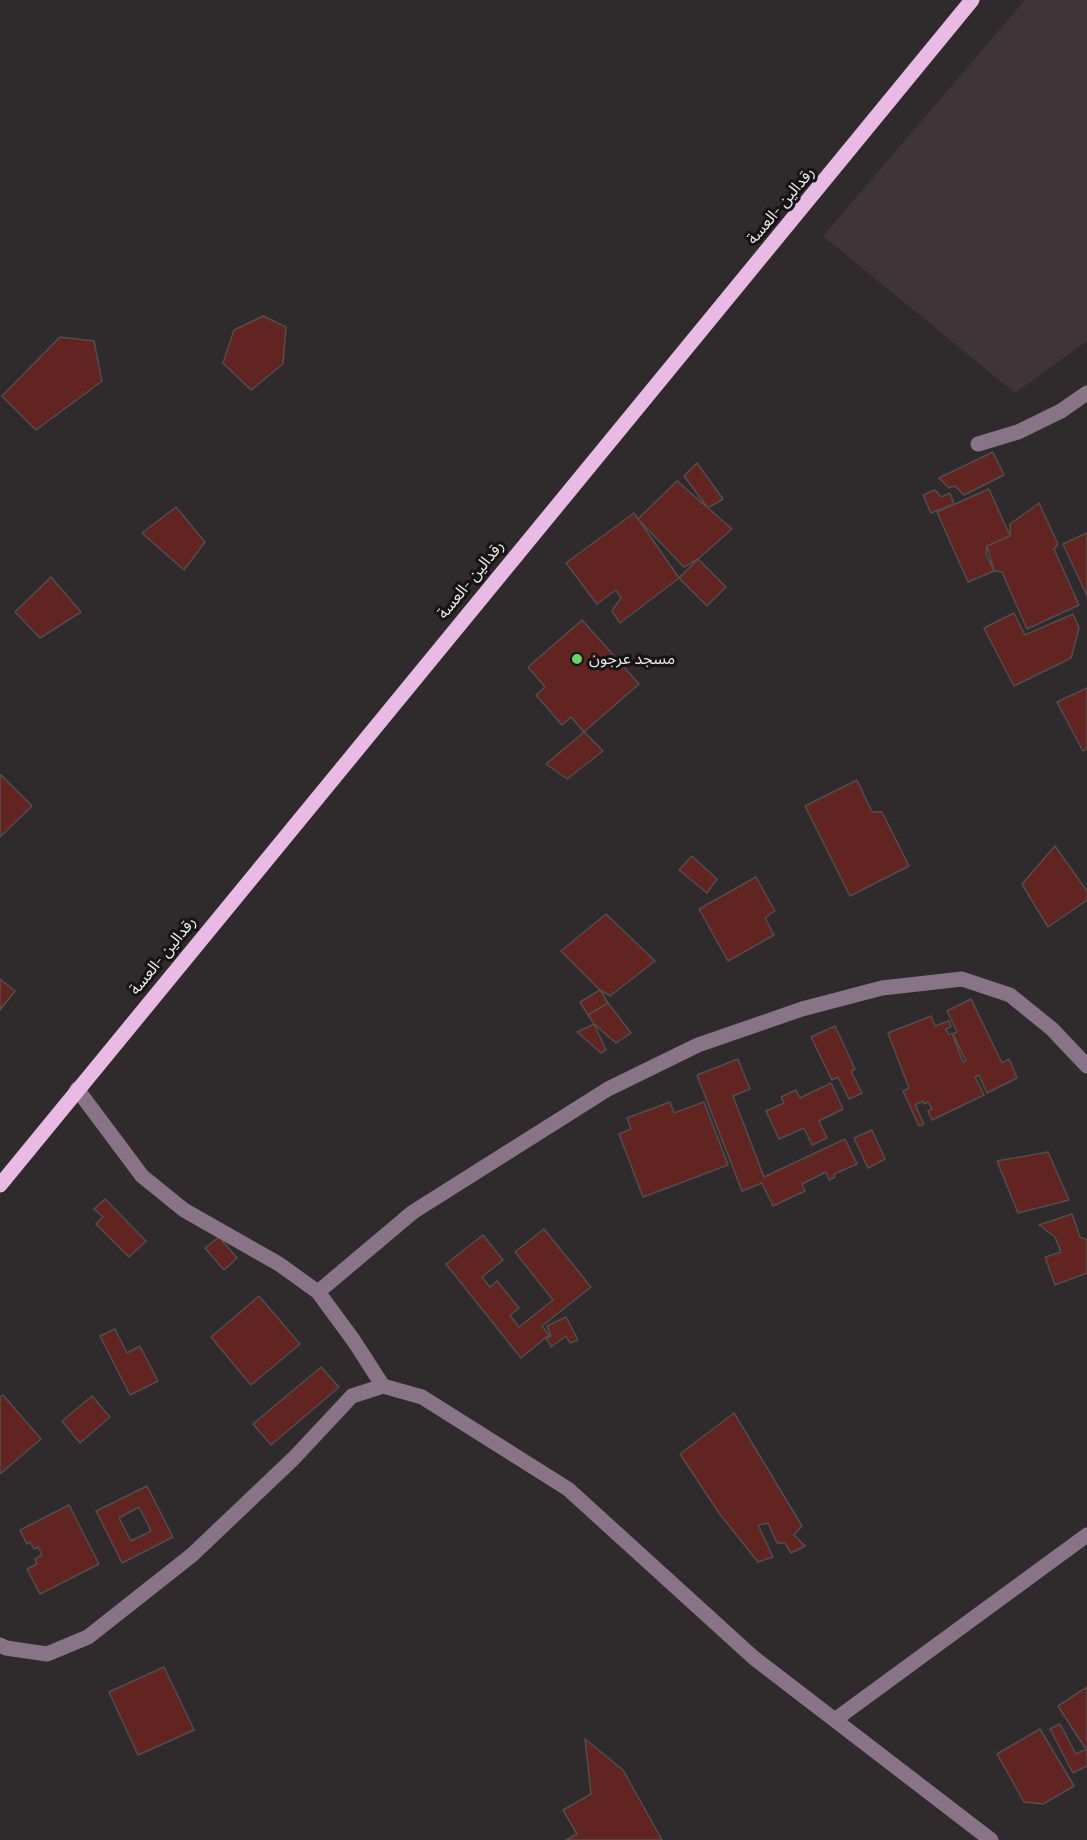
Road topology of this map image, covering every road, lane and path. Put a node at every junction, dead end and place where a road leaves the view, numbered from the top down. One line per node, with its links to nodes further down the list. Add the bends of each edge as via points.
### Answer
1 (972, 0): 5 (main road, رقدالين -العسة)
2 (1087, 393): 3 (street, via 1018,432)
3 (978, 444)
4 (1087, 1066): 7 (street, via 1052,1029 1010,995 962,980 882,988 802,1009 698,1045 608,1089 413,1212)
5 (77, 1089): 6 (main road, رقدالين -العسة); 7 (street, via 142,1176 184,1210 279,1264)
6 (0, 1185)
7 (318, 1292): 8 (street)
8 (382, 1386): 10 (street, via 352,1396 294,1458 192,1555 88,1637 47,1654); 11 (street, via 422,1396 568,1489 754,1658)
9 (1087, 1535): 11 (street)
10 (0, 1644)
11 (836, 1719): 12 (street)
12 (991, 1840)

